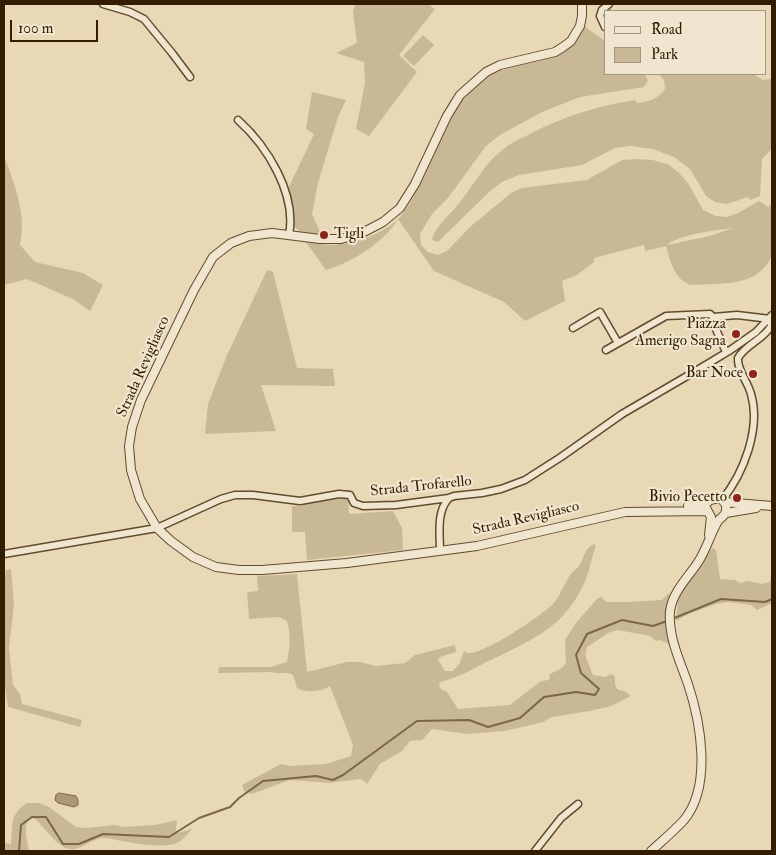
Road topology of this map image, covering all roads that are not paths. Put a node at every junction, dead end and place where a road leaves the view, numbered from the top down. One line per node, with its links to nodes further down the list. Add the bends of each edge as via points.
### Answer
1 (103, 4): 5 (street, via 144,20)
2 (582, 4): 7 (street, Strada Revigliasco, via 580,26 563,47 555,52 500,65 486,72 460,95 415,184 400,208 383,222 362,233 341,238)
3 (609, 4): 4 (street, via 600,16)
4 (604, 25)
5 (190, 77)
6 (238, 120): 7 (street, via 254,135 286,192 290,211)
7 (289, 235): 20 (street, Strada Revigliasco, via 249,236 231,243 213,257 141,400 129,446 131,470 140,499)
8 (713, 317): 9 (street, via 737,315); 11 (street, via 710,314 666,316); 13 (street)
9 (771, 322): 13 (street); 15 (street, via 768,331 738,358 754,404 754,423 745,458)
10 (573, 328): 11 (street, via 600,312)
11 (618, 343): 12 (street)
12 (606, 350)
13 (726, 352): 14 (street, Strada Trofarello, via 622,414 525,480 501,489)
14 (449, 498): 20 (street, Strada Trofarello, via 363,506 354,503 350,495 339,494 300,501 235,495); 22 (street, via 440,520)
15 (723, 501): 16 (street, Strada Revigliasco); 17 (street, Strada Revigliasco, via 714,498); 18 (street)
16 (770, 506): 18 (street)
17 (708, 511): 19 (street, Strada Revigliasco); 21 (street); 22 (street, Strada Revigliasco, via 625,512 477,546)
18 (726, 513): 19 (street)
19 (719, 518): 21 (street)
20 (157, 528): 22 (street, Strada Revigliasco, via 193,556 216,566 239,570 347,564); 23 (street, Strada Trofarello)
21 (708, 542): 26 (street, via 674,597 670,611 676,656 696,711 701,777 697,798 685,819)
22 (440, 551)
23 (4, 554)
24 (578, 804): 25 (street, via 561,818)
25 (535, 851)
26 (651, 851)

